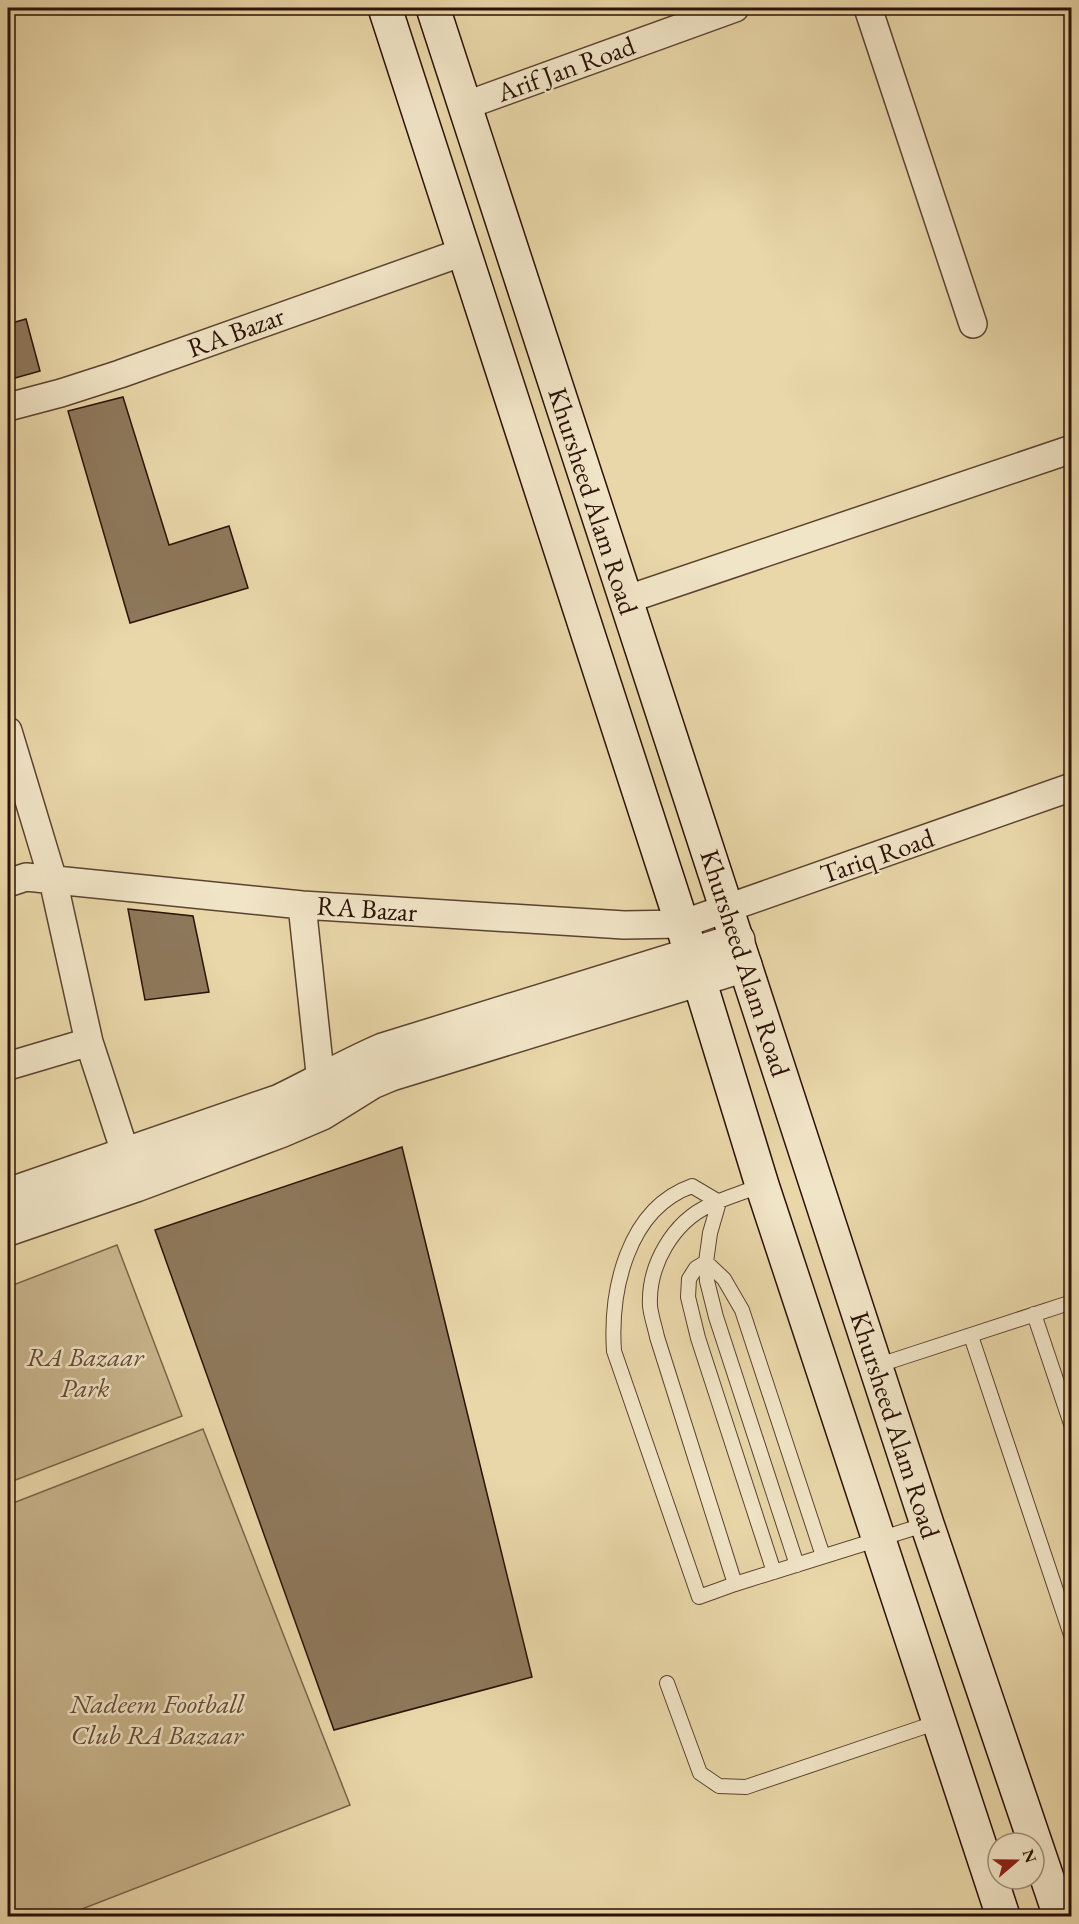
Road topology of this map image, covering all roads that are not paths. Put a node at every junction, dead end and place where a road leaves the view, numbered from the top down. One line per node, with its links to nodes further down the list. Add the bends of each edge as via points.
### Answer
1 (385, 8): 6 (main road, Khursheed Alam Road)
2 (433, 8): 5 (main road, Khursheed Alam Road)
3 (735, 8): 5 (street, Arif Jan Road)
4 (868, 8): 7 (street)
5 (464, 106): 10 (main road, Khursheed Alam Road)
6 (463, 252): 8 (street, RA Bazar, via 120,374); 17 (main road, Khursheed Alam Road)
7 (973, 324)
8 (8, 407)
9 (1071, 449): 10 (street)
10 (625, 600): 16 (main road, Khursheed Alam Road)
11 (8, 731): 13 (street)
12 (1071, 787): 16 (street, Tariq Road)
13 (53, 880): 14 (street, RA Bazar, via 26,876); 15 (street, RA Bazar); 20 (street)
14 (8, 883)
15 (302, 905): 17 (street, RA Bazar, via 624,925); 22 (street)
16 (728, 908): 17 (street, Tariq Road); 18 (main road, Khursheed Alam Road)
17 (682, 924): 19 (main road, Khursheed Alam Road)
18 (742, 953): 19 (main road); 32 (main road, Khursheed Alam Road)
19 (695, 967): 22 (main road, via 383,1050 351,1063); 24 (main road, Khursheed Alam Road); 27 (main road, via 391,1074 322,1113 280,1131)
20 (89, 1042): 21 (street); 23 (street)
21 (8, 1066)
22 (321, 1082): 23 (main road, via 280,1101)
23 (126, 1155): 25 (main road)
24 (762, 1185): 26 (lane); 35 (main road, Khursheed Alam Road)
25 (8, 1195)
26 (718, 1202): 28 (lane); 39 (lane, via 694,1214 665,1245 654,1271 650,1306); 39 (lane, via 692,1185 672,1194 646,1221 621,1274 612,1333 614,1351 699,1597)
27 (8, 1229)
28 (706, 1262): 36 (lane, via 724,1279 742,1310); 37 (lane, via 716,1317); 38 (lane, via 689,1279 688,1297)
29 (1071, 1302): 30 (lane)
30 (1034, 1314): 31 (lane); 33 (lane)
31 (971, 1336): 32 (lane); 40 (lane)
32 (876, 1366): 34 (main road, Khursheed Alam Road)
33 (1071, 1427)
34 (927, 1524): 35 (lane); 44 (main road, Khursheed Alam Road)
35 (877, 1539): 36 (lane); 42 (main road, Khursheed Alam Road)
36 (824, 1556): 37 (lane)
37 (797, 1565): 38 (lane)
38 (774, 1572): 39 (lane)
39 (735, 1584)
40 (1071, 1638)
41 (667, 1683): 42 (lane, via 700,1773 719,1786 746,1787)
42 (938, 1722): 43 (main road, Khursheed Alam Road)
43 (1003, 1917)
44 (1060, 1917)

